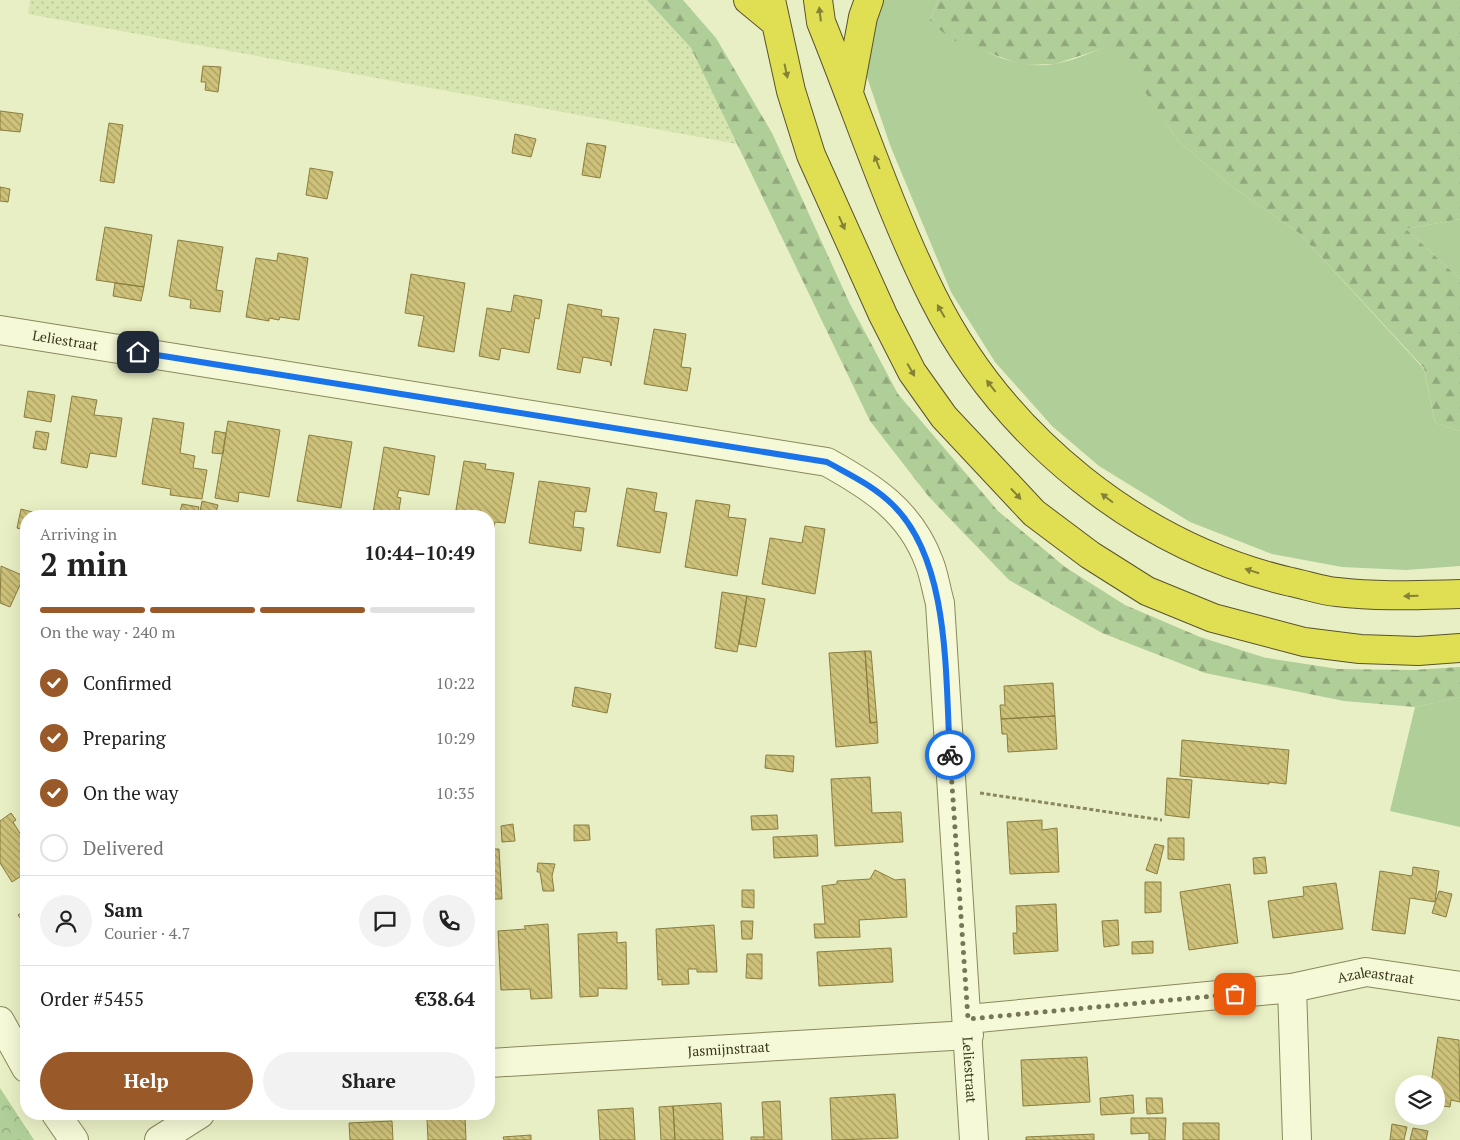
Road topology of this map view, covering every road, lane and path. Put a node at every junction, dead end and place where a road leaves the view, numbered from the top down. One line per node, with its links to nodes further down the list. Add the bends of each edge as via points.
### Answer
1 (748, 0): 4 (highway)
2 (818, 0): 5 (highway, one-way to 2, via 820,22)
3 (869, 0): 5 (highway, via 862,17)
4 (774, 11): 8 (highway, one-way to 8, via 791,90 811,155 912,372 944,417 1034,513 1090,555 1147,591 1213,618 1304,642 1360,649 1418,651)
5 (849, 92): 7 (highway, one-way to 5, via 1399,596 1335,592 1272,578 1219,561 1163,535 1112,502 1061,462 1014,415 966,354 934,298)
6 (0, 330): 9 (street, Leliestraat, via 827,462 868,485 894,506 915,534 929,561 940,603)
7 (1460, 594)
8 (1460, 648)
9 (952, 788): 10 (path); 14 (street, Leliestraat)
10 (1162, 820)
11 (1460, 986): 12 (street, Azaleastraat, via 1366,972)
12 (1292, 988): 14 (street, Azaleastraat); 22 (street)
13 (0, 1021): 15 (street)
14 (968, 1027): 16 (street, Jasmijnstraat); 21 (street, Leliestraat)
15 (20, 1057)
16 (495, 1063)
17 (60, 1120): 19 (street)
18 (191, 1120): 20 (street)
19 (74, 1140)
20 (159, 1140)
21 (974, 1140)
22 (1297, 1140)

